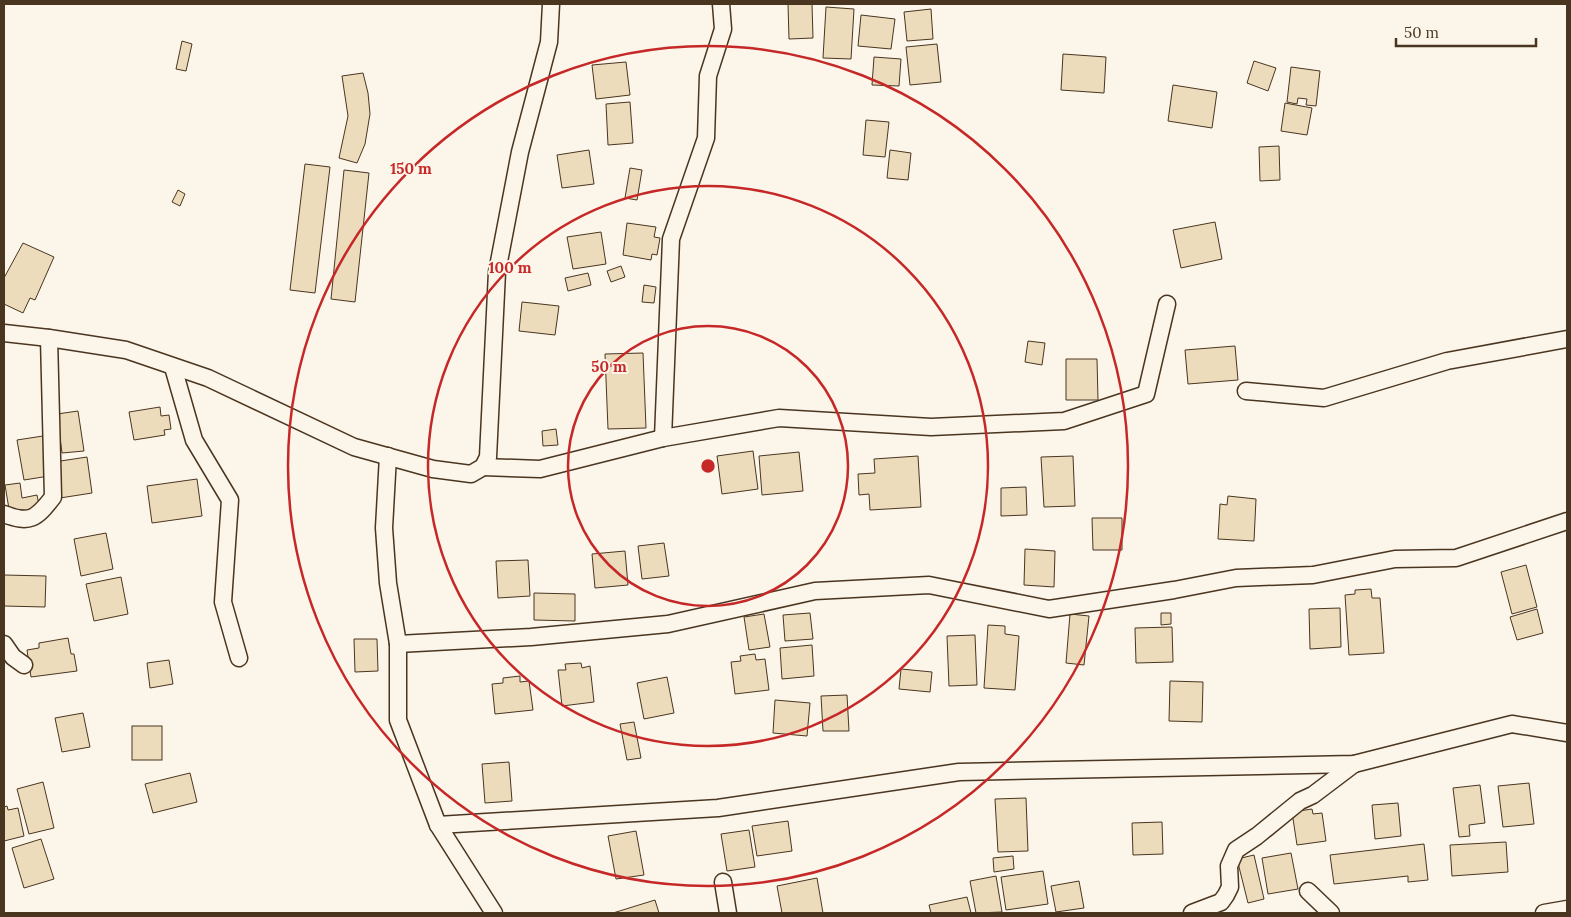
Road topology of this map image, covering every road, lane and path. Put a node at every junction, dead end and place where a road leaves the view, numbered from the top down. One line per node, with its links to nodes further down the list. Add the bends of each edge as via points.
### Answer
1 (551, 4): 11 (street, via 549,42 520,152 497,272 488,457)
2 (721, 4): 9 (street, via 723,29 708,76 706,138 671,239)
3 (1167, 304): 9 (street, via 1146,394 1064,421 931,427 779,418)
4 (4, 334): 5 (street)
5 (49, 338): 7 (street, via 126,350); 12 (street, via 53,497 40,514 31,518 22,521)
6 (1567, 339): 8 (street, via 1447,361 1324,398)
7 (173, 367): 10 (street, via 208,378 354,447); 16 (street, via 194,440 230,500 223,602)
8 (1246, 391)
9 (663, 438): 11 (street, via 540,469)
10 (388, 456): 11 (street, via 432,469 471,474); 15 (street, via 384,528 388,583)
11 (482, 468)
12 (4, 514)
13 (1567, 521): 15 (street, via 1456,558 1395,559 1313,574 1236,578 1048,609 929,586 815,591 668,624 531,637)
14 (4, 644): 17 (street)
15 (398, 644): 20 (street, via 398,720)
16 (238, 658)
17 (24, 665)
18 (1567, 733): 19 (street, via 1512,724)
19 (1354, 764): 20 (street, via 959,772 718,808); 26 (street, via 1236,850 1229,866 1230,886 1226,895 1221,902)
20 (438, 825): 24 (street)
21 (724, 882): 25 (street)
22 (1308, 892): 27 (street)
23 (1567, 909): 28 (street)
24 (494, 913)
25 (728, 913)
26 (1192, 913)
27 (1331, 913)
28 (1544, 913)

